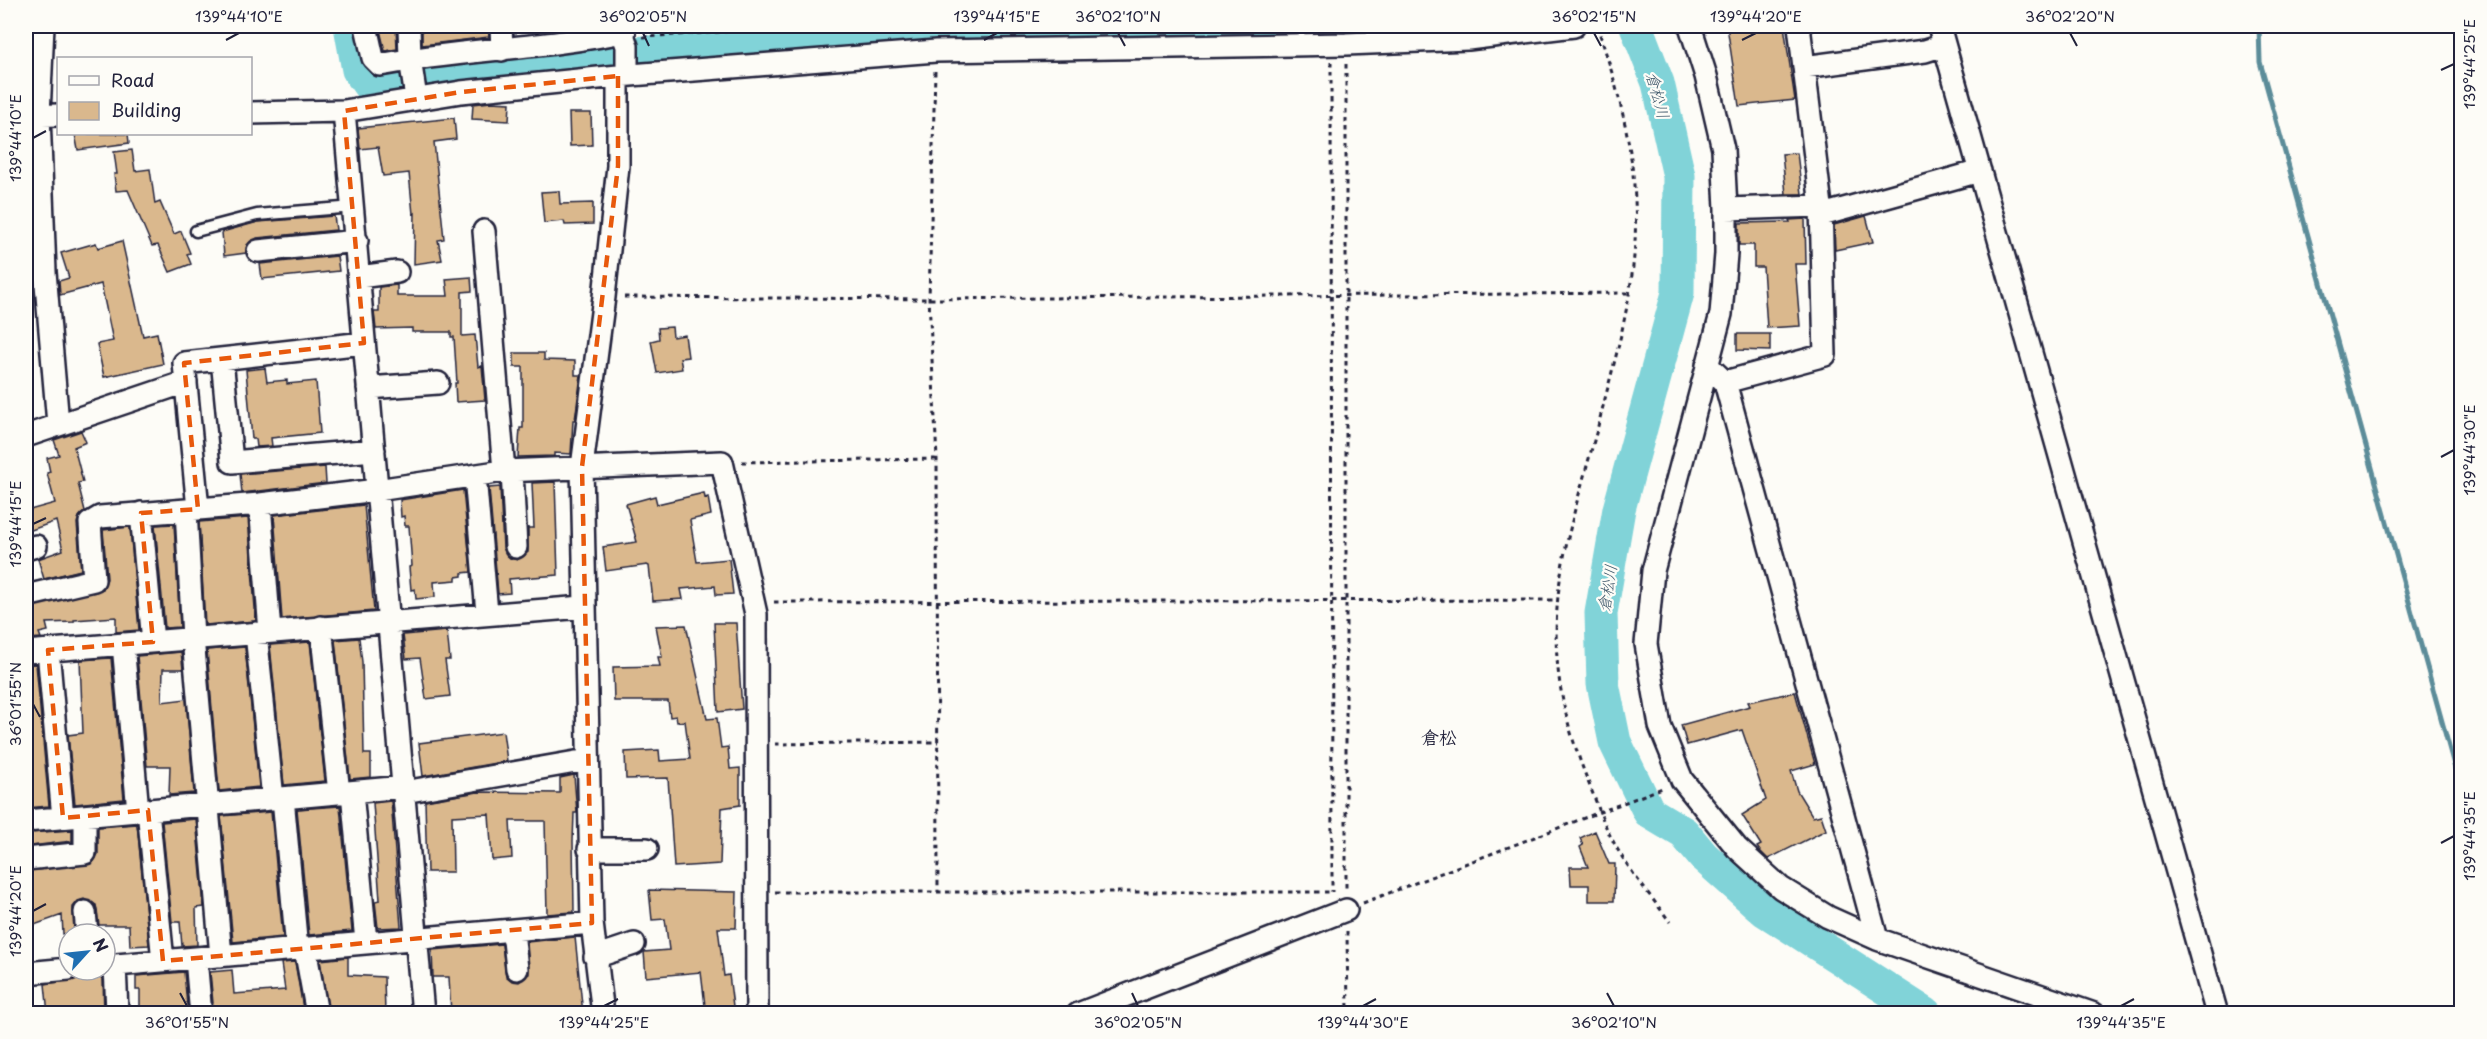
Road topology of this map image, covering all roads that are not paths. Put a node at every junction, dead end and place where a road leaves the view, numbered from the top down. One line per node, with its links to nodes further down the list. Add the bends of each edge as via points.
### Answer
1 (44, 26): 15 (street)
2 (366, 26): 12 (street, via 372,58)
3 (410, 26): 12 (street)
4 (501, 26): 9 (street)
5 (1574, 26): 10 (street, via 1468,39 1338,44)
6 (1690, 26): 18 (street, via 1723,149)
7 (1799, 26): 11 (street)
8 (1942, 35): 11 (street, via 1925,51); 16 (street)
9 (502, 50): 10 (street); 12 (street)
10 (624, 52): 12 (street); 36 (street, via 618,166)
11 (1804, 67): 19 (street)
12 (413, 80): 13 (street)
13 (345, 111): 14 (street); 17 (street)
14 (252, 112)
15 (41, 115): 33 (street, via 45,272)
16 (1980, 171): 19 (street); 94 (street)
17 (354, 207): 20 (lane, via 257,215); 22 (street)
18 (1726, 209): 19 (street); 28 (street, via 1721,314)
19 (1822, 210): 30 (street, via 1824,355)
20 (196, 231)
21 (484, 231): 37 (street)
22 (357, 241): 23 (street); 25 (street)
23 (258, 251)
24 (398, 272): 25 (street)
25 (360, 277): 26 (street)
26 (364, 343): 27 (street); 32 (street)
27 (222, 359): 29 (street, via 184,363); 35 (street, via 232,462)
28 (1707, 365): 30 (street); 73 (street, via 1653,571 1646,644 1660,726 1682,780 1737,848 1781,888 1828,917)
29 (186, 382): 33 (street); 41 (street)
30 (1725, 382): 73 (street)
31 (438, 384): 32 (street)
32 (368, 388): 35 (street)
33 (58, 424): 34 (street)
34 (26, 436)
35 (374, 450): 39 (street)
36 (582, 467): 37 (street); 45 (street); 91 (street, via 722,462 756,614)
37 (508, 471): 38 (street); 43 (street)
38 (475, 476): 39 (street); 46 (street)
39 (377, 490): 40 (street); 47 (street)
40 (260, 504): 41 (street); 49 (street)
41 (192, 509): 42 (street); 50 (street)
42 (141, 513): 44 (street, via 100,517 90,523 94,580); 51 (street)
43 (516, 548)
44 (26, 596)
45 (583, 607): 46 (street); 55 (street)
46 (487, 614): 47 (street)
47 (390, 622): 48 (street); 56 (street)
48 (321, 627): 49 (street); 57 (street)
49 (263, 632): 50 (street); 58 (street)
50 (193, 638): 51 (street); 59 (street)
51 (153, 642): 52 (street)
52 (123, 644): 53 (street); 60 (street)
53 (48, 650): 54 (street); 62 (street)
54 (26, 652)
55 (587, 760): 56 (street); 64 (street)
56 (404, 790): 57 (street); 72 (street)
57 (346, 792): 58 (street); 74 (street)
58 (278, 799): 59 (street); 76 (street)
59 (206, 805): 60 (street); 77 (street)
60 (143, 811): 61 (street); 80 (street)
61 (85, 816): 62 (street); 66 (street, via 85,853)
62 (63, 818): 63 (street)
63 (26, 821)
64 (589, 849): 65 (street); 70 (street)
65 (647, 849)
66 (26, 859)
67 (1346, 901): 92 (street)
68 (85, 912): 69 (street)
69 (86, 922)
70 (592, 923): 71 (street); 78 (street)
71 (513, 931): 72 (street); 82 (street)
72 (417, 938): 74 (street); 89 (street)
73 (1877, 939): 93 (street)
74 (366, 942): 76 (street)
75 (633, 944): 78 (street)
76 (301, 948): 77 (street); 88 (street)
77 (220, 956): 79 (street)
78 (595, 957): 90 (street)
79 (196, 958): 80 (street); 86 (street)
80 (163, 961): 81 (street)
81 (117, 965)
82 (516, 969)
83 (57, 970): 84 (street)
84 (26, 973)
85 (112, 982): 87 (street)
86 (200, 1004)
87 (117, 1012)
88 (317, 1014)
89 (423, 1014)
90 (603, 1014)
91 (757, 1014)
92 (1078, 1014)
93 (2094, 1014)
94 (2217, 1014)

